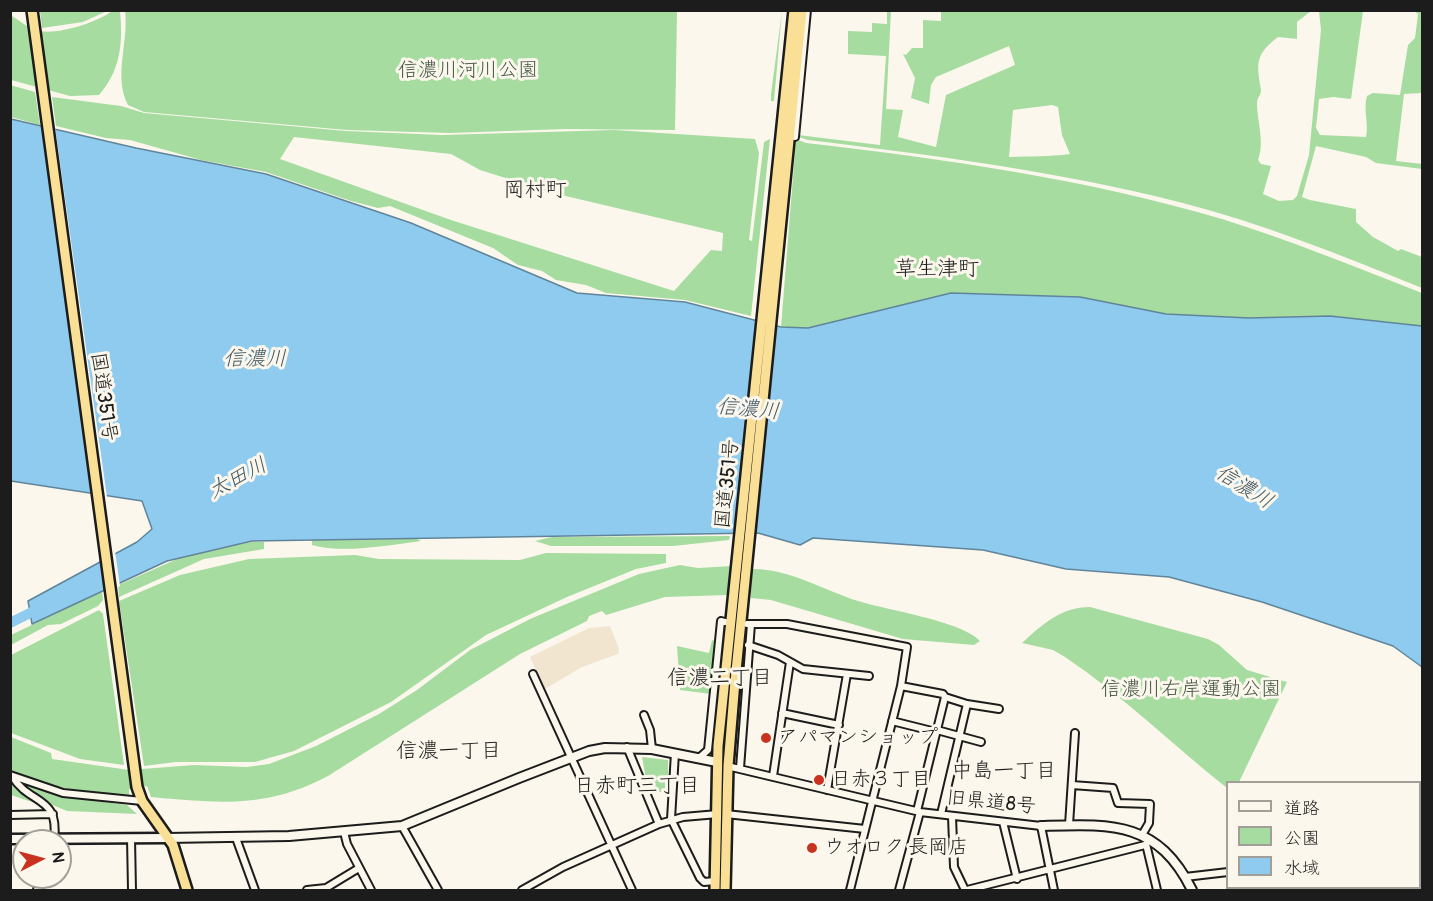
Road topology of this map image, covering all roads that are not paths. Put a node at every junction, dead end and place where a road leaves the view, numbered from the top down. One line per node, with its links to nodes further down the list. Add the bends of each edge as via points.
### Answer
1 (32, 10): 37 (highway, 国道351号, via 137,788)
2 (794, 10): 6 (highway, 国道351号)
3 (802, 10): 6 (highway, 国道351号)
4 (807, 10): 5 (street)
5 (795, 137)
6 (739, 592): 30 (highway, 国道351号); 31 (highway, 国道351号)
7 (725, 622): 29 (street, via 721,621 708,750)
8 (748, 645): 9 (street); 13 (street, via 749,624 787,624 907,647); 32 (street)
9 (790, 662): 11 (street, via 803,669); 17 (street)
10 (533, 674): 28 (street)
11 (847, 674): 12 (street); 20 (street)
12 (869, 676)
13 (901, 686): 14 (street); 19 (street)
14 (945, 697): 15 (street); 21 (street)
15 (967, 704): 16 (street); 23 (street)
16 (999, 709)
17 (782, 713): 20 (street); 34 (street)
18 (644, 715): 26 (street)
19 (892, 721): 21 (street); 38 (street)
20 (839, 725): 36 (street)
21 (936, 731): 23 (street); 39 (street)
22 (1075, 733): 35 (street)
23 (960, 736): 24 (street); 42 (street)
24 (981, 742)
25 (627, 747): 26 (street); 28 (street, via 595,750); 47 (street)
26 (652, 749): 27 (street)
27 (675, 753): 29 (street); 45 (street)
28 (573, 758): 49 (street); 59 (street)
29 (699, 758): 30 (street)
30 (717, 762): 31 (street, 旧県道8号); 41 (highway, 国道351号)
31 (728, 766): 32 (street, 旧県道8号); 41 (highway, 国道351号)
32 (740, 768): 34 (street, 旧県道8号)
33 (11, 776): 37 (street, via 63,793); 40 (street)
34 (773, 776): 36 (street, 旧県道8号)
35 (1072, 785): 48 (street); 57 (street, via 1113,788 1118,803 1150,804)
36 (827, 790): 38 (street, 旧県道8号)
37 (142, 801): 55 (highway, 国道351号)
38 (872, 802): 39 (street, 旧県道8号); 52 (street)
39 (918, 811): 42 (street, 旧県道8号); 77 (street)
40 (53, 814): 43 (street); 51 (street)
41 (722, 814): 45 (street); 52 (street); 65 (highway, 国道351号); 75 (highway, 国道351号)
42 (941, 814): 44 (street, 旧県道8号)
43 (10, 815)
44 (952, 817): 46 (street, 旧県道8号); 78 (street, via 954,867)
45 (671, 819): 47 (street); 65 (street, via 700,878)
46 (1003, 822): 50 (street, 旧県道8号); 64 (street)
47 (659, 824): 59 (street)
48 (1069, 825): 50 (street, 旧県道8号); 57 (street, 旧県道8号, via 1111,825)
49 (402, 826): 53 (street); 72 (street)
50 (1041, 826): 61 (street)
51 (53, 829)
52 (865, 829): 76 (street)
53 (344, 832): 56 (street); 60 (street)
54 (131, 838): 55 (main road); 58 (main road); 67 (street)
55 (167, 838): 56 (street); 68 (highway, 国道351号, via 176,853)
56 (236, 838): 69 (street)
57 (1145, 839): 61 (street); 63 (street, 旧県道8号, via 1171,856); 80 (street)
58 (72, 840)
59 (610, 846): 73 (street); 74 (street)
60 (358, 868): 66 (street); 71 (street)
61 (1049, 870): 64 (street); 79 (street)
62 (1226, 872): 63 (street)
63 (1185, 877): 81 (street, 旧県道8号)
64 (1017, 879): 78 (street)
65 (715, 886)
66 (326, 889): 70 (street)
67 (132, 891)
68 (187, 891)
69 (255, 891)
70 (307, 891)
71 (371, 891)
72 (438, 891)
73 (522, 891)
74 (632, 891)
75 (725, 891)
76 (850, 891)
77 (899, 891)
78 (966, 891)
79 (1054, 891)
80 (1157, 891)
81 (1192, 891)

